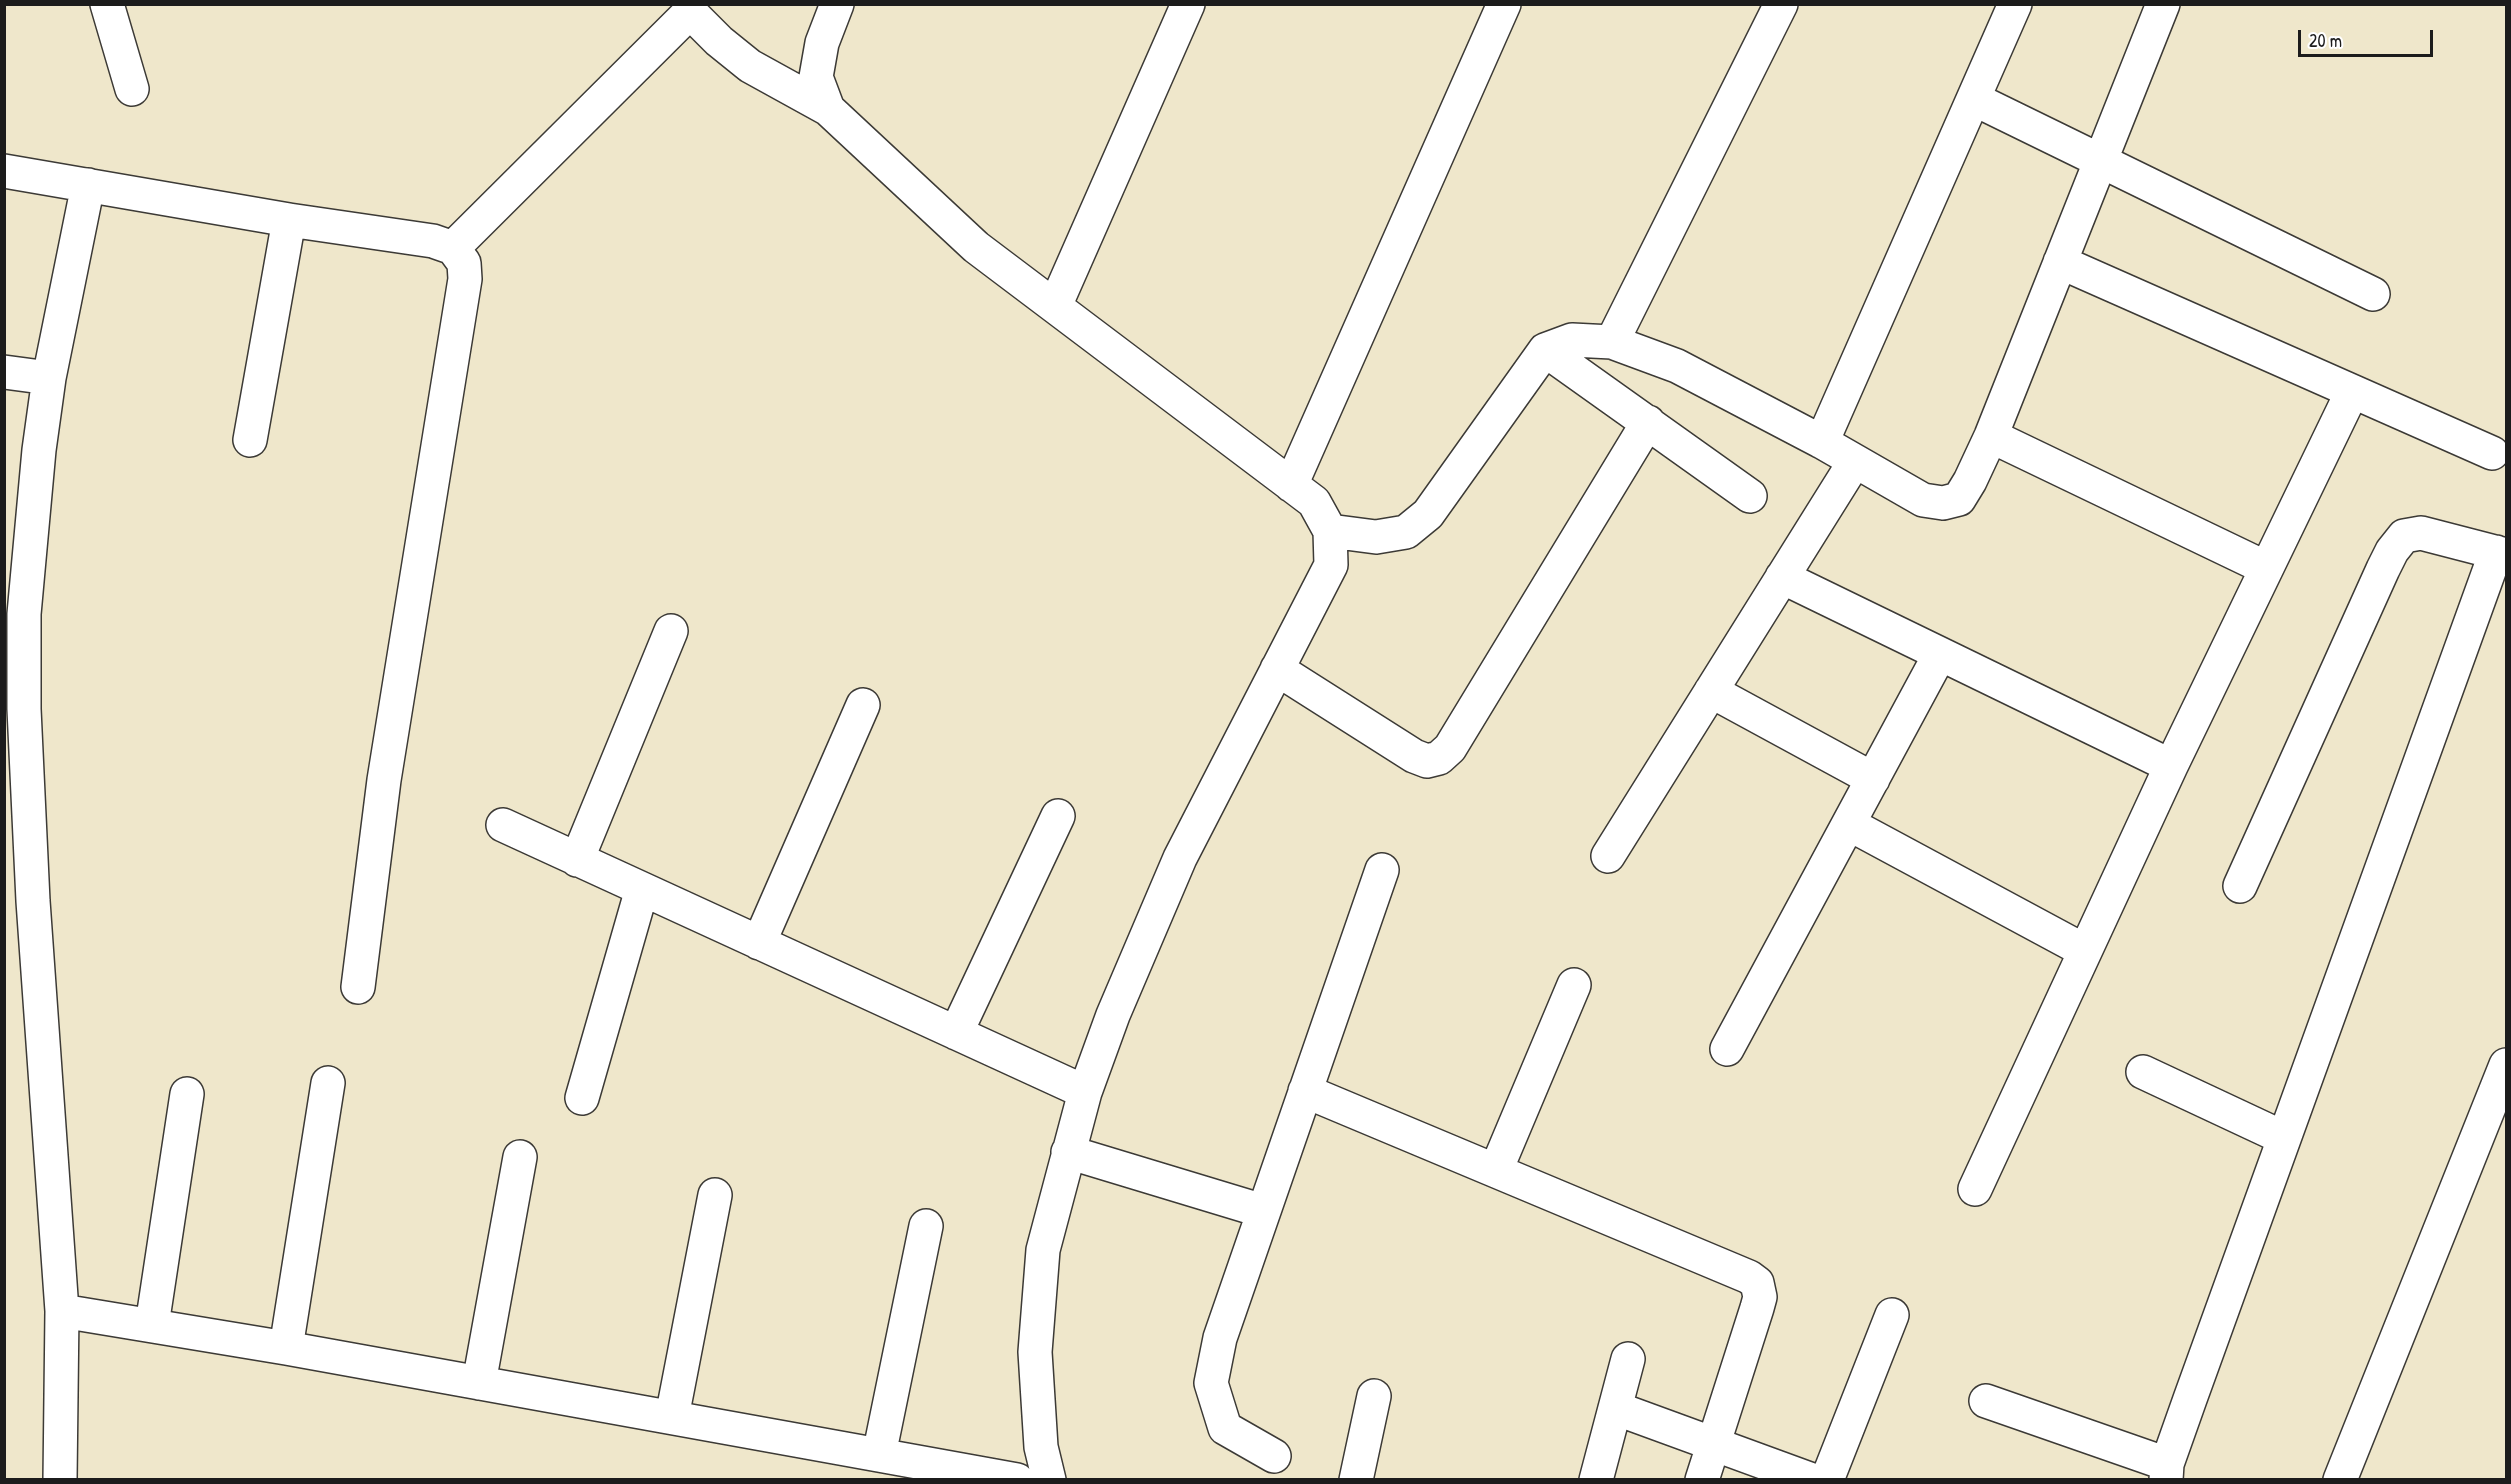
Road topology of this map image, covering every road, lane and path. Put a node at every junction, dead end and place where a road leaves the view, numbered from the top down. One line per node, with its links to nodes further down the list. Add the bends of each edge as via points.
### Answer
1 (107, 4): 8 (street)
2 (837, 4): 10 (street, via 822,44 816,77)
3 (1188, 4): 18 (street)
4 (1504, 4): 30 (street)
5 (1781, 4): 19 (street)
6 (2015, 4): 9 (street)
7 (2163, 4): 11 (street)
8 (132, 89)
9 (1974, 99): 11 (street); 27 (street)
10 (828, 109): 15 (street, via 750,66 690,12); 18 (street, via 976,247)
11 (2101, 162): 16 (street); 17 (street)
12 (4, 171): 13 (street)
13 (88, 185): 14 (street); 22 (street)
14 (289, 220): 15 (street, via 433,241); 26 (street)
15 (453, 248): 54 (street, via 464,263 465,279 384,780)
16 (2060, 262): 23 (street); 25 (street)
17 (2373, 294)
18 (1055, 306): 30 (street)
19 (1612, 342): 20 (street, via 1572,340); 27 (street, via 1677,366)
20 (1545, 350): 24 (street); 32 (street, via 1428,514 1406,532 1376,537)
21 (4, 372): 22 (street)
22 (49, 378): 72 (street, via 24,614 24,709 33,901)
23 (2352, 392): 28 (street); 34 (street)
24 (1648, 422): 31 (street); 38 (street, via 1450,748 1439,758 1427,761 1414,756)
25 (1991, 436): 29 (street, via 1959,499 1943,503 1923,500); 34 (street)
26 (250, 440)
27 (1822, 442): 29 (street)
28 (2492, 453)
29 (1856, 461): 35 (street)
30 (1291, 485): 32 (street, via 1314,502)
31 (1750, 496)
32 (1330, 531): 38 (street, via 1330,565)
33 (2501, 553): 49 (street, via 2421,533 2404,536 2392,551); 64 (street)
34 (2266, 568): 41 (street)
35 (1782, 577): 37 (street); 39 (street)
36 (671, 631): 47 (street)
37 (1940, 654): 41 (street); 42 (street)
38 (1277, 669): 61 (street, via 1180,858 1113,1015)
39 (1711, 691): 42 (street); 46 (street)
40 (863, 705): 51 (street)
41 (2171, 766): 52 (street)
42 (1873, 779): 44 (street)
43 (1058, 816): 55 (street)
44 (1849, 824): 52 (street); 56 (street)
45 (502, 825): 47 (street)
46 (1608, 856)
47 (577, 860): 50 (street)
48 (1382, 870): 60 (street)
49 (2240, 886)
50 (642, 889): 51 (street); 63 (street)
51 (759, 943): 55 (street)
52 (2085, 951): 68 (street)
53 (1574, 985): 67 (street)
54 (358, 987)
55 (956, 1034): 61 (street)
56 (1727, 1049)
57 (2506, 1065): 94 (street)
58 (2143, 1072): 64 (street)
59 (328, 1083): 75 (street)
60 (1305, 1091): 67 (street); 70 (street)
61 (1085, 1092): 65 (street)
62 (187, 1094): 74 (street)
63 (582, 1098)
64 (2284, 1138): 85 (street)
65 (1068, 1152): 70 (street); 88 (street, via 1043,1250 1035,1352 1041,1447)
66 (520, 1157): 77 (street)
67 (1496, 1170): 82 (street, via 1757,1283 1757,1308)
68 (1975, 1189)
69 (715, 1195): 81 (street)
70 (1263, 1211): 84 (street, via 1220,1338 1211,1383 1225,1428)
71 (926, 1226): 83 (street)
72 (62, 1311): 74 (street); 86 (street)
73 (1892, 1315): 93 (street)
74 (152, 1324): 75 (street)
75 (286, 1348): 77 (street)
76 (1628, 1359): 80 (street)
77 (479, 1383): 81 (street)
78 (1374, 1396): 89 (street)
79 (1986, 1401): 85 (street)
80 (1615, 1408): 82 (street); 90 (street)
81 (672, 1417): 83 (street)
82 (1713, 1444): 91 (street); 92 (street)
83 (879, 1455): 87 (street)
84 (1274, 1456)
85 (2166, 1472)
86 (60, 1479)
87 (1017, 1479)
88 (1049, 1479)
89 (1356, 1479)
90 (1596, 1479)
91 (1701, 1479)
92 (1812, 1479)
93 (1827, 1479)
94 (2340, 1479)

